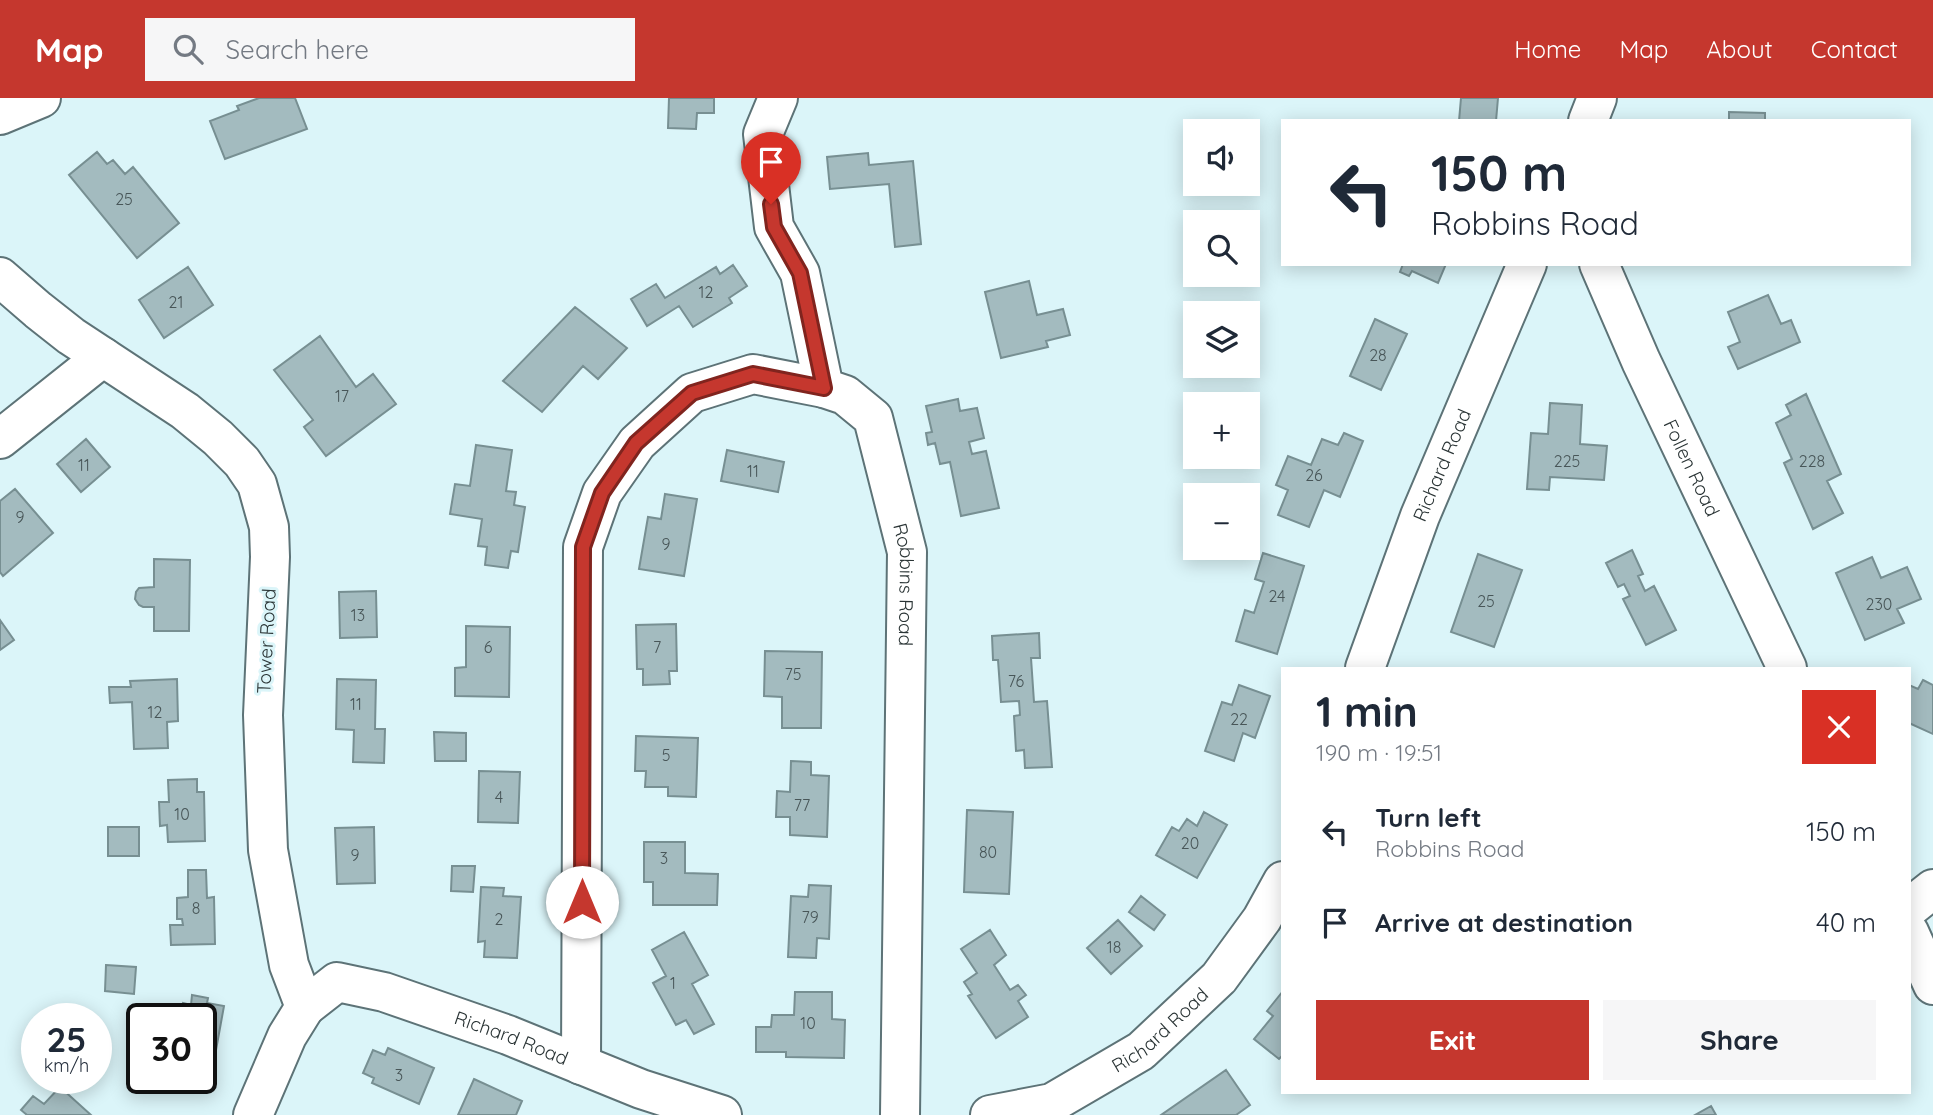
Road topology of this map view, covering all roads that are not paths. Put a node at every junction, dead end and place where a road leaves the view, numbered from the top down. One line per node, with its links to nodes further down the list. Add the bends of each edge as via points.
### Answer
1 (41, 98): 4 (street)
2 (778, 98): 11 (street, via 763,134 774,227 800,273)
3 (1597, 98): 5 (street); 6 (street)
4 (0, 115)
5 (1589, 119)
6 (1595, 119)
7 (1526, 266): 13 (street, Richard Road, via 1420,516)
8 (1601, 266): 14 (street, Follen Road)
9 (0, 277): 10 (street, Tower Road)
10 (103, 358): 12 (street); 20 (street, Tower Road, via 186,411 218,438 242,462 261,496 270,557 263,715 268,850 289,965)
11 (824, 388): 21 (street, Robbins Road, via 753,374 692,393 636,443 602,493 594,514 583,547); 24 (street, Robbins Road, via 845,395 873,418 907,552)
12 (0, 439)
13 (1365, 667)
14 (1787, 667)
15 (1281, 885): 25 (street, Richard Road, via 1219,978 1141,1051 1052,1103)
16 (1933, 889): 17 (street)
17 (1911, 906)
18 (1911, 936): 19 (street)
19 (1933, 985)
20 (305, 1007): 21 (street, Richard Road, via 337,982 384,992); 22 (street, via 287,1036)
21 (581, 1065): 23 (street, Richard Road)
22 (253, 1115)
23 (722, 1115)
24 (900, 1115)
25 (990, 1115)

